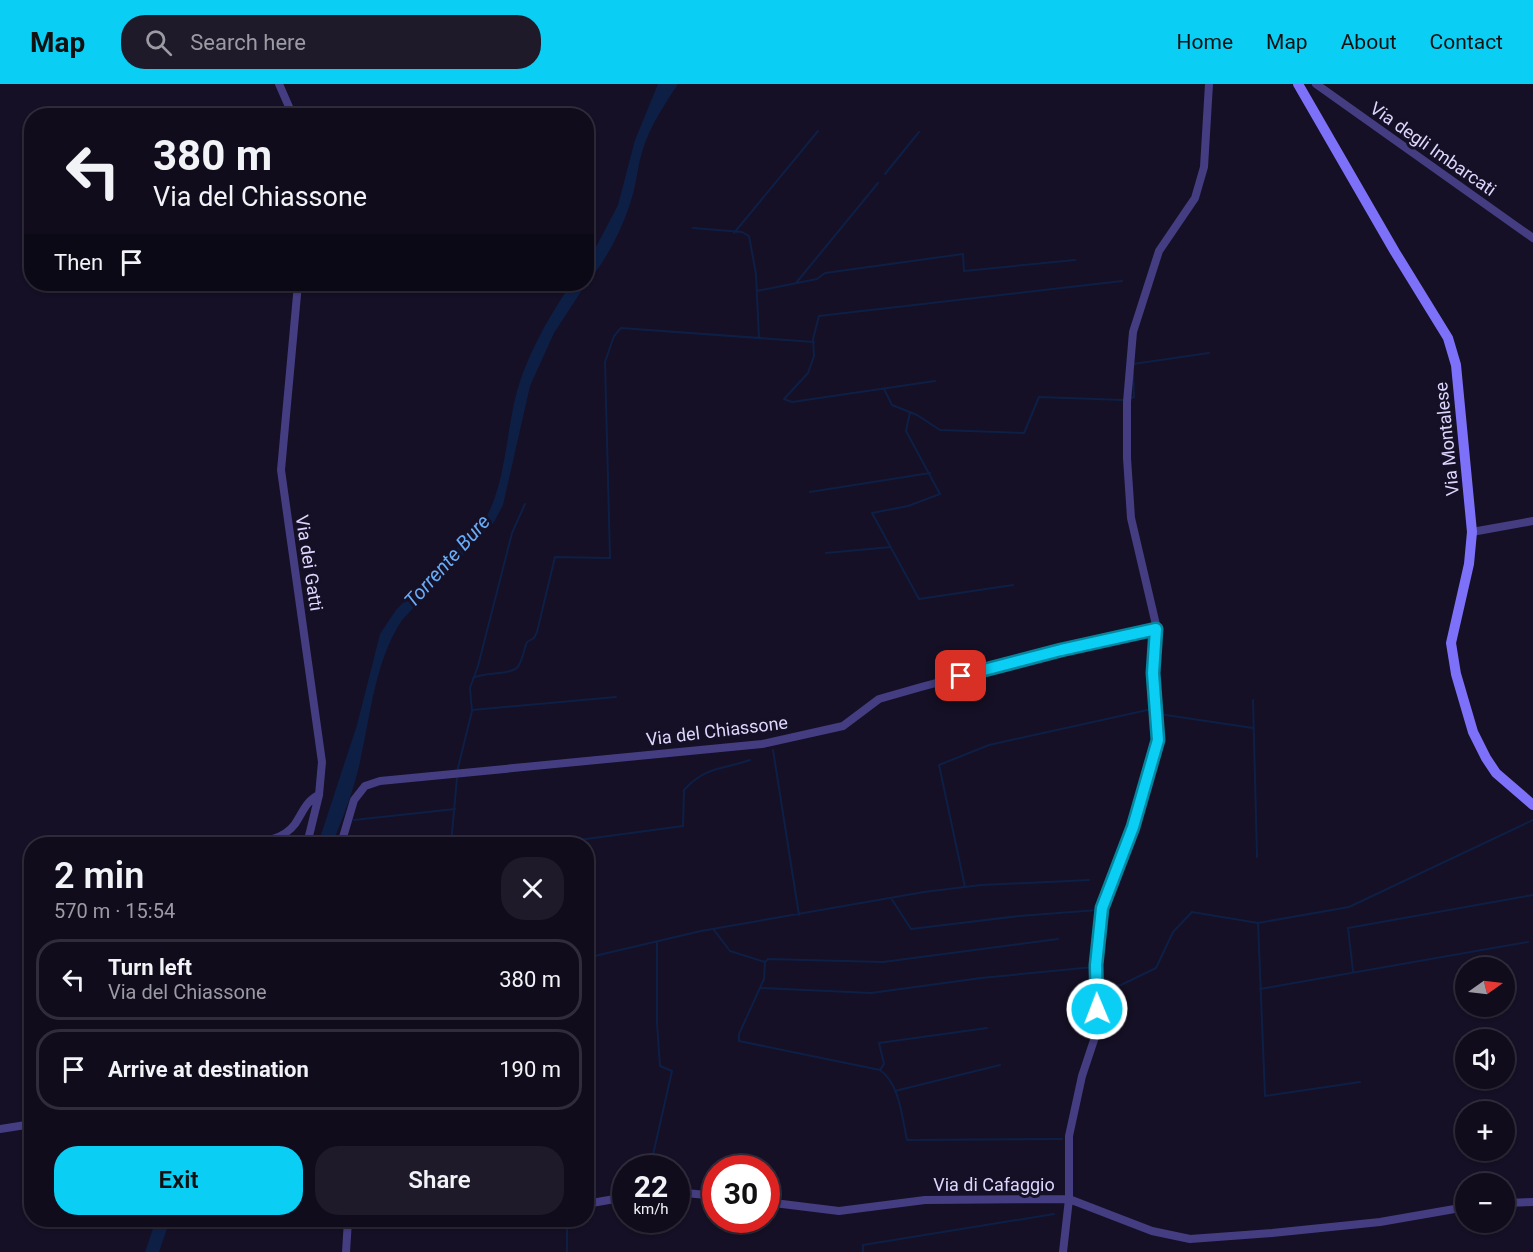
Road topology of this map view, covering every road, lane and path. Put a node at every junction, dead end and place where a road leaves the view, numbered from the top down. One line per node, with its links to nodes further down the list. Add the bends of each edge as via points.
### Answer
1 (279, 84): 5 (street)
2 (1209, 84): 10 (street, via 1204,167 1195,198 1160,251 1133,332 1127,402 1131,518)
3 (1298, 84): 9 (main road, Via Montalese, via 1448,338 1456,365)
4 (1316, 84): 6 (street, Via degli Imbarcati)
5 (289, 108)
6 (1533, 238)
7 (297, 291): 11 (street, Via dei Gatti, via 281,470 321,755)
8 (1533, 521): 9 (street)
9 (1472, 532): 12 (main road, Via Montalese, via 1469,564 1451,643 1456,674 1473,732 1486,758 1496,773)
10 (1156, 629): 15 (street, Via del Chiassone, via 879,699 843,726 773,742 380,781 364,786 354,800); 19 (street, via 1153,673 1158,740 1133,827 1102,908 1096,965 1097,1031 1082,1076 1070,1136)
11 (319, 795): 13 (street, via 310,800 295,824); 14 (street, Via dei Gatti)
12 (1533, 805)
13 (277, 837)
14 (309, 837)
15 (343, 837)
16 (24, 1125): 17 (street)
17 (0, 1129)
18 (612, 1199): 21 (street)
19 (1069, 1199): 23 (street, Via di Cafaggio, via 925,1200 839,1210); 24 (street, Via di Cafaggio, via 1152,1231 1190,1239 1380,1222); 27 (street)
20 (1533, 1202): 22 (street)
21 (594, 1203)
22 (1515, 1203)
23 (780, 1204)
24 (1455, 1209)
25 (348, 1227): 26 (street)
26 (346, 1252)
27 (1063, 1252)

